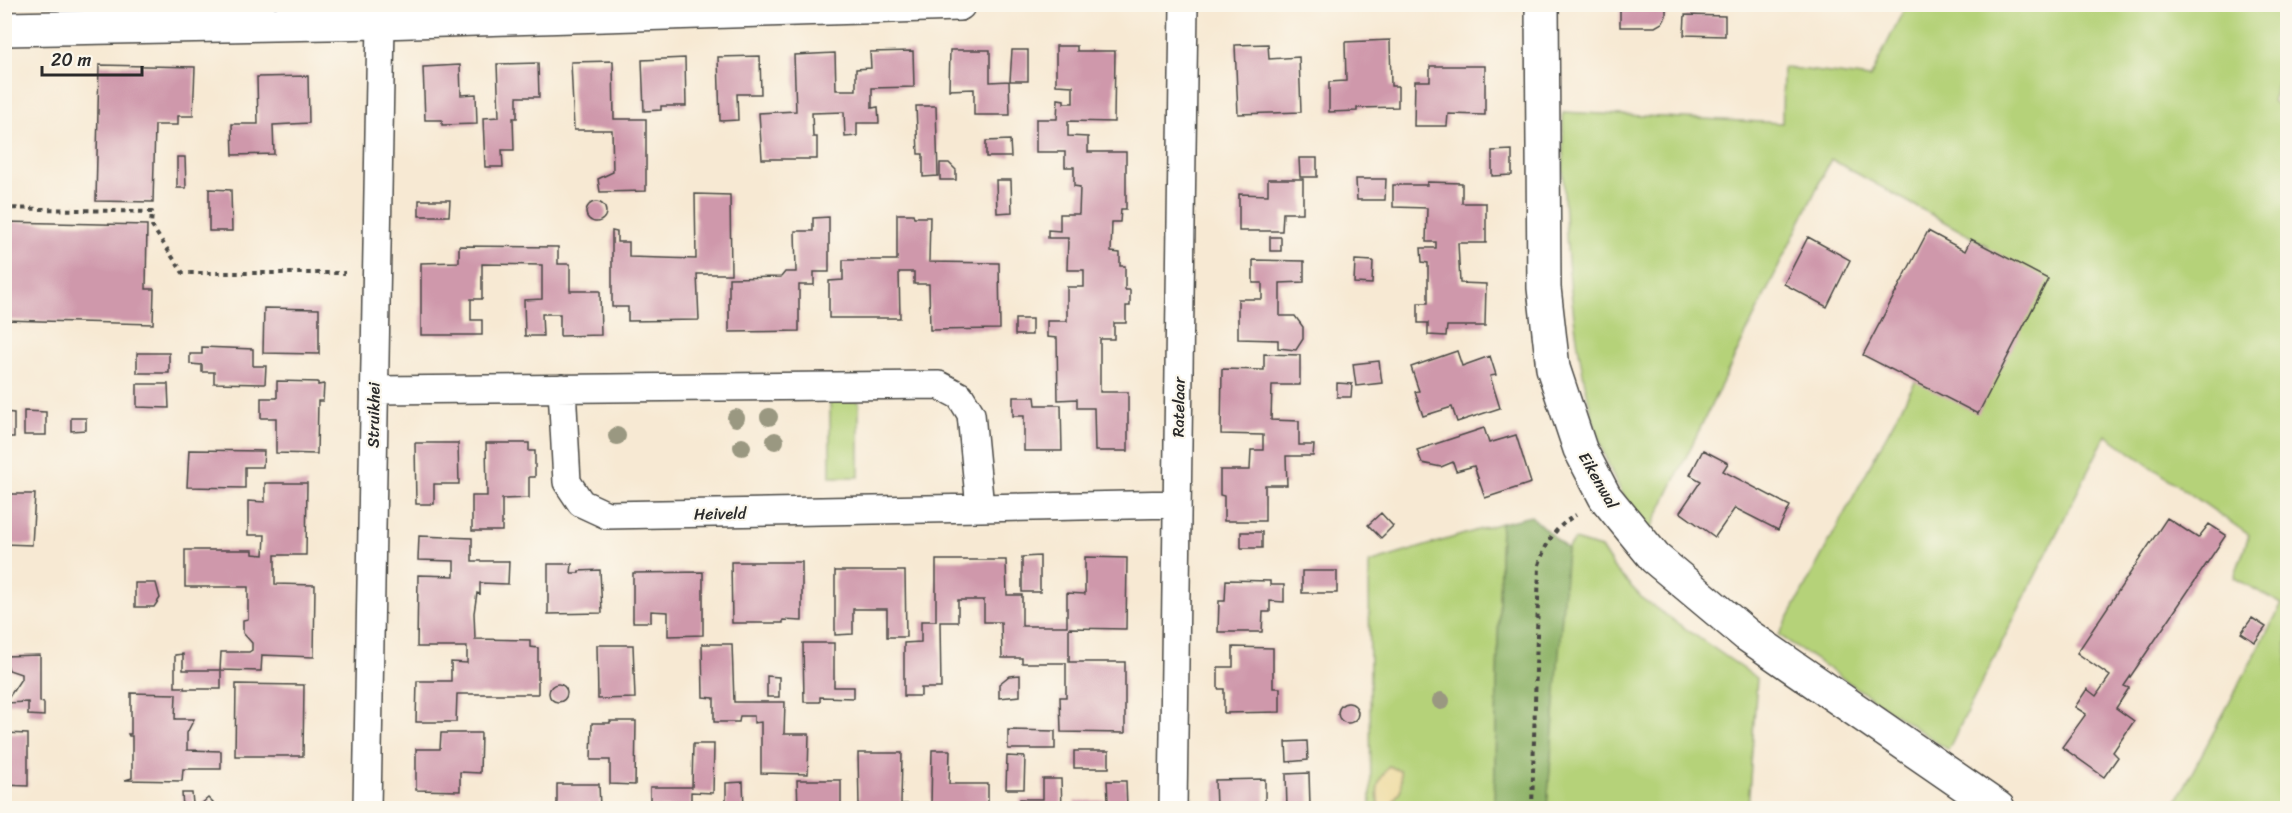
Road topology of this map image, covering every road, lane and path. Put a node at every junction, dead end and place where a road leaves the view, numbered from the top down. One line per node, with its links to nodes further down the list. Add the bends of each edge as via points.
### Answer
1 (958, 4): 4 (street)
2 (1184, 4): 11 (street, Ratelaar)
3 (1542, 4): 10 (street, Eikenwal, via 1544,288 1553,368 1580,449)
4 (381, 22): 5 (street); 7 (street, Struikhei)
5 (4, 29)
6 (4, 208): 7 (path, via 152,212 151,225 183,273)
7 (376, 273): 9 (street, Struikhei)
8 (562, 388): 9 (street); 12 (street, via 939,385 960,396 971,414); 12 (street, Heiveld, via 567,482 581,503 607,515)
9 (374, 390): 13 (street, Struikhei)
10 (1605, 497): 15 (path, via 1562,523 1546,543 1539,565); 16 (street, Eikenwal, via 1655,558 1747,635)
11 (1177, 504): 12 (street, Heiveld); 14 (street, Ratelaar)
12 (980, 508)
13 (367, 808)
14 (1173, 808)
15 (1532, 808)
16 (1998, 808)

